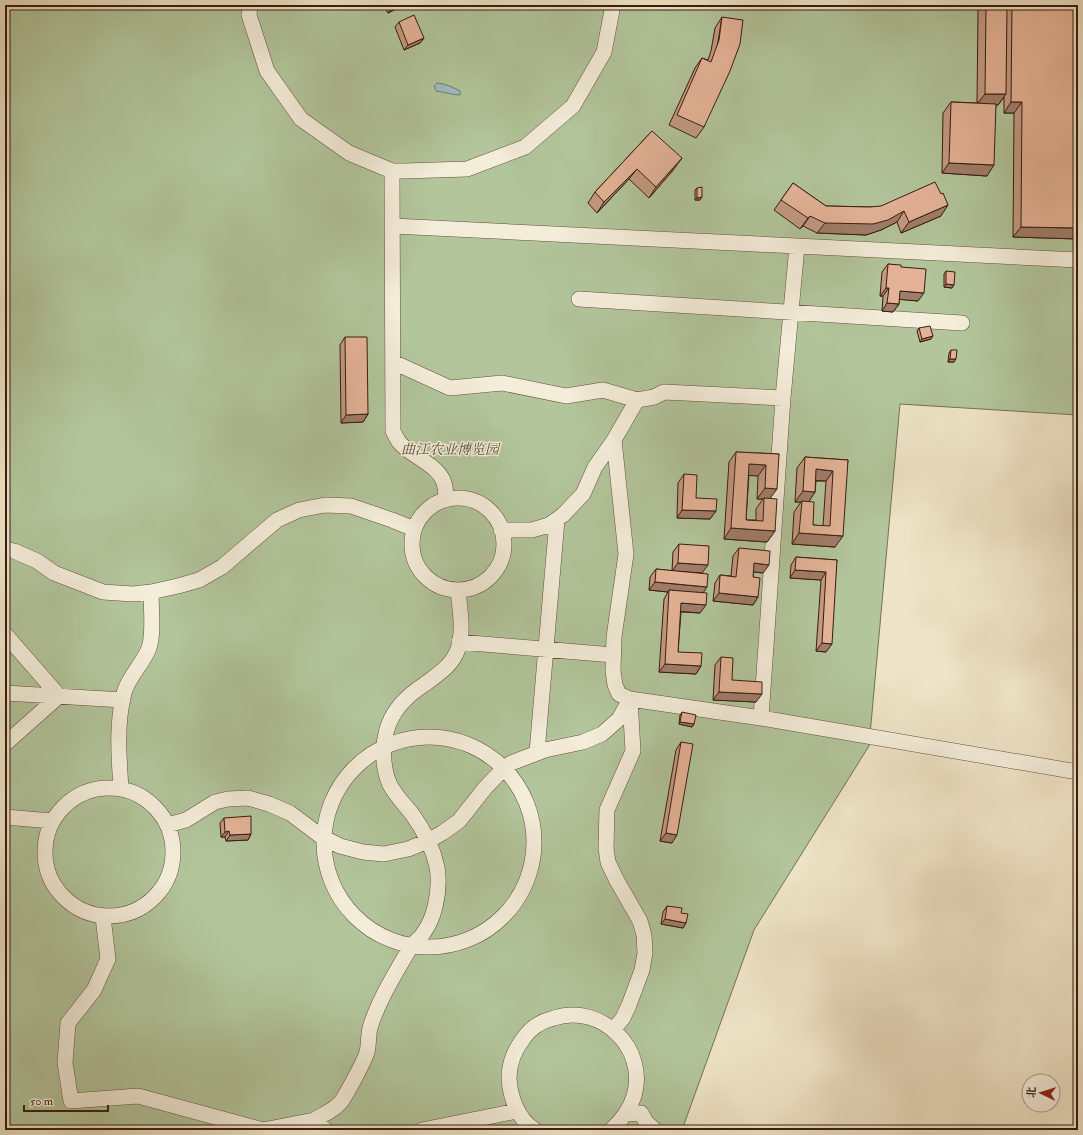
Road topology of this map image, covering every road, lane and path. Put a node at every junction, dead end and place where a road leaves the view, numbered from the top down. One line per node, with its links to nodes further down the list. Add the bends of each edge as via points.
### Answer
1 (250, 5): 3 (street, via 249,15 267,71 301,118 349,153)
2 (613, 5): 3 (street, via 604,52 573,106 525,147 467,169)
3 (392, 170): 4 (street)
4 (392, 226): 5 (street); 10 (street)
5 (797, 246): 6 (street); 8 (street)
6 (1078, 260)
7 (579, 299): 8 (street)
8 (791, 313): 9 (street); 11 (street)
9 (962, 323)
10 (393, 362): 12 (street, via 450,388 502,383 566,396 603,390); 14 (street, via 393,431 399,442 410,452 424,459 436,470 443,481)
11 (783, 398): 12 (street, via 664,392); 29 (street)
12 (637, 400): 13 (street)
13 (614, 440): 15 (street, via 595,467 583,494); 24 (street, via 626,554)
14 (445, 500): 16 (street, via 432,506 421,516); 17 (street, via 460,498 475,501 489,510 499,522)
15 (557, 520): 17 (street, via 532,530); 23 (street)
16 (414, 529): 19 (street, via 411,544 420,572 430,582 444,589); 20 (street, via 351,506 325,505 299,510 277,520 222,567 198,580)
17 (501, 530): 19 (street, via 504,537 504,553 498,568 488,580 474,588)
18 (5, 549): 20 (street, via 37,561 54,573 104,592)
19 (458, 591): 22 (street, via 462,618)
20 (151, 592): 28 (street, via 150,647 124,692)
21 (5, 634): 26 (street)
22 (459, 642): 23 (street); 31 (street, via 450,663 441,673 411,694 399,706 390,720)
23 (546, 650): 24 (street); 32 (street)
24 (613, 655): 27 (street, via 615,685 619,694)
25 (5, 693): 26 (street)
26 (59, 696): 28 (street); 30 (street)
27 (630, 699): 29 (street); 32 (street, via 619,719 597,737); 43 (street, via 633,752 607,810 606,848 608,862 640,921 645,953 642,970 629,1005)
28 (123, 700): 35 (street, via 118,750)
29 (761, 718): 34 (street)
30 (5, 744)
31 (384, 747): 33 (street, via 405,739 438,736 471,744); 39 (street, via 348,774 331,803); 40 (street, via 385,766 390,784)
32 (537, 752): 33 (street)
33 (504, 768): 40 (street, via 484,788 459,820 442,834); 42 (street, via 521,789 533,820 535,855 525,889 503,919 473,939 438,949)
34 (1078, 772)
35 (121, 789): 37 (street, via 101,788 81,794 65,805); 38 (street, via 140,796 156,808)
36 (5, 818): 37 (street)
37 (52, 821): 41 (street, via 45,841 45,863 52,883 64,900 82,912)
38 (168, 825): 39 (street, via 186,820 215,802 228,798 248,798 290,813); 41 (street, via 173,847 171,870 162,890 146,906 125,915)
39 (323, 838): 40 (street, via 340,846 384,854); 42 (street, via 327,872 343,905 369,930 402,946)
40 (428, 841): 42 (street, via 437,867 435,906 424,933)
41 (103, 917): 46 (street, via 108,959 94,990 68,1023 65,1063 71,1101 138,1096 263,1130)
42 (411, 946): 46 (street, via 376,1012 370,1029 367,1053 343,1100)
43 (613, 1030): 44 (street, via 605,1023 585,1015 564,1014 544,1021 527,1033 515,1050 509,1071 510,1092); 45 (street, via 632,1054 636,1075 634,1095)
44 (518, 1111): 48 (street); 49 (street)
45 (626, 1114): 50 (street); 51 (street, via 641,1113)
46 (314, 1120): 47 (street)
47 (326, 1130)
48 (422, 1130)
49 (535, 1130)
50 (610, 1130)
51 (655, 1130)

